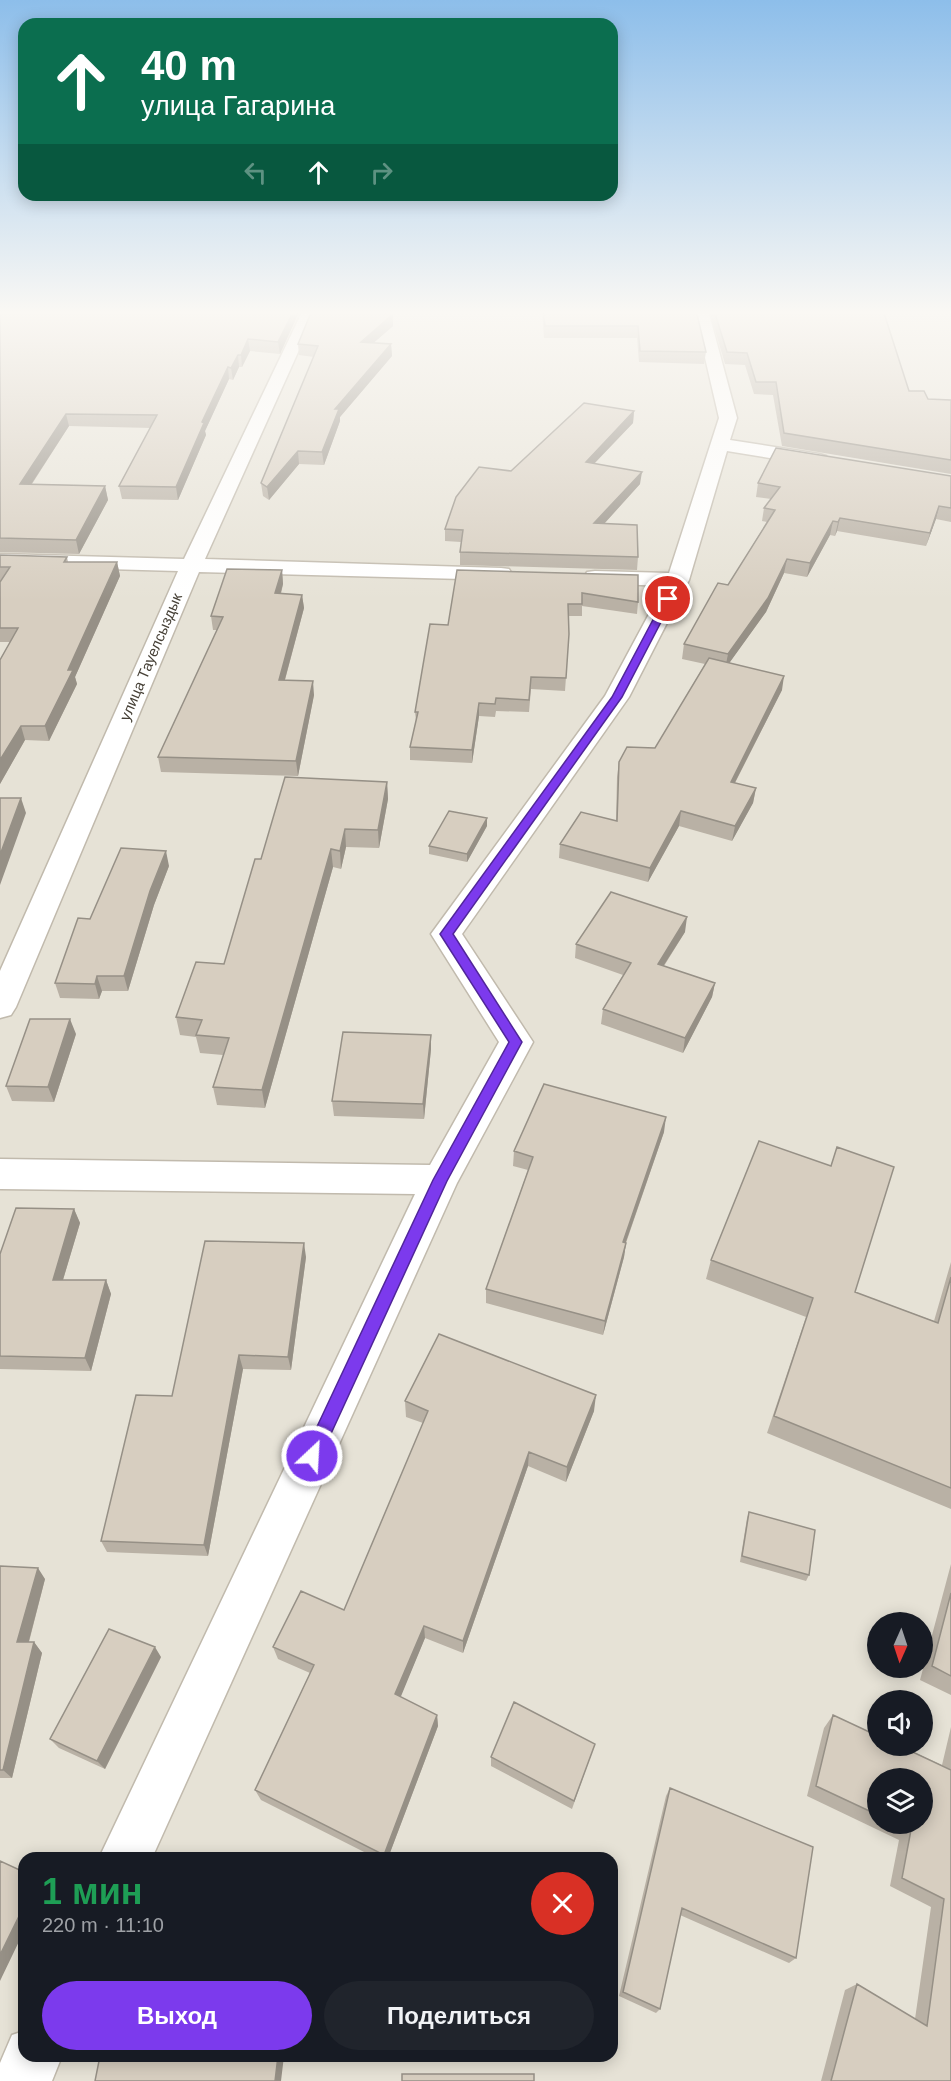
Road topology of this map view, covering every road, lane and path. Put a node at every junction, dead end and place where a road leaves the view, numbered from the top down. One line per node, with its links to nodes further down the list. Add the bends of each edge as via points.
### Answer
1 (265, 407): 6 (street, улица Тауелсыздык)
2 (725, 407): 3 (street, via 728,418)
3 (720, 444): 4 (street); 9 (street)
4 (836, 463)
5 (0, 560): 6 (street)
6 (192, 564): 7 (street); 10 (street, улица Тауелсыздык)
7 (524, 575)
8 (572, 576): 9 (street)
9 (678, 580): 12 (street, via 617,697 446,934 516,1042)
10 (0, 1007)
11 (0, 1174): 12 (street)
12 (440, 1180): 13 (street)
13 (128, 1852)
14 (30, 2062): 15 (street)
15 (22, 2081)

